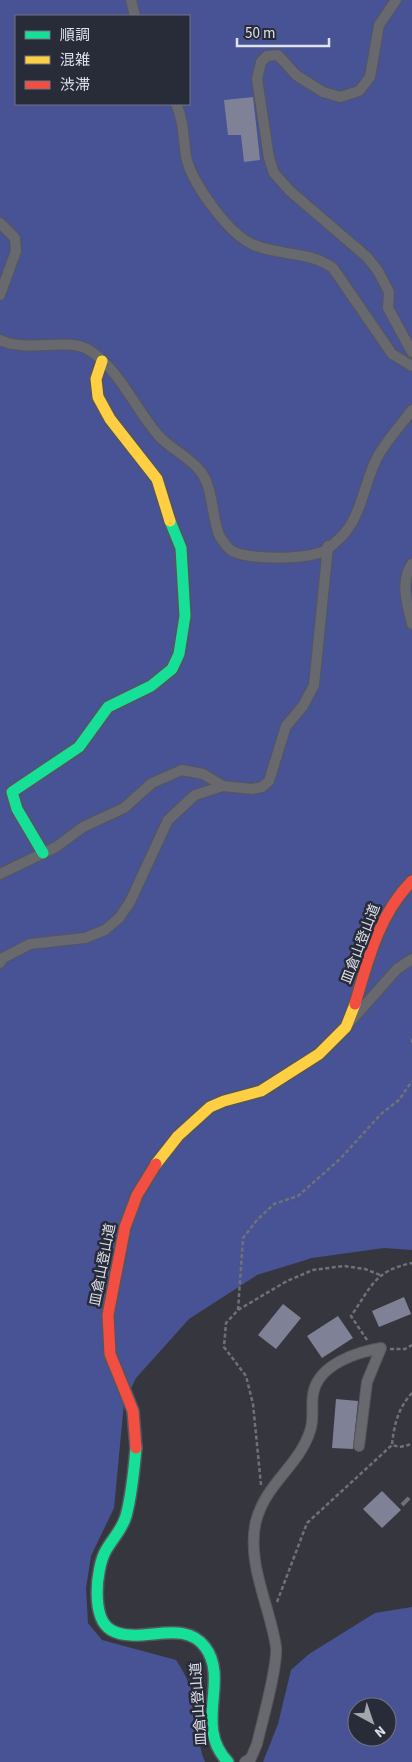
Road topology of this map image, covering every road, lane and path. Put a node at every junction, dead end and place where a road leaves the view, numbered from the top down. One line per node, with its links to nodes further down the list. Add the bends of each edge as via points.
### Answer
1 (131, 0): 3 (street)
2 (396, 0): 8 (street, via 379,25 370,77 359,91 340,96 323,92 296,75 278,55 266,56 260,62 257,79 274,173 290,191 367,257 378,271 389,292 388,308)
3 (135, 15)
4 (176, 105): 10 (street, via 182,117 186,158 200,187 232,229 251,244 273,252 321,260 333,268 392,354)
5 (0, 223): 6 (street, via 15,238 16,251)
6 (0, 295)
7 (0, 340): 9 (street, via 10,345 86,348)
8 (412, 352)
9 (102, 361): 12 (street, via 128,390 159,437 201,472 210,493 220,536 230,550 245,555 291,556 320,553); 16 (street, via 96,379 98,398 110,419 157,479 180,548 184,616 179,654 172,669 151,686 108,708 79,746 12,792 17,809)
10 (412, 366)
11 (412, 410): 12 (street, via 378,455 357,511 341,537)
12 (328, 546): 15 (street, via 314,685 303,706 286,726 269,781 252,789)
13 (412, 564): 14 (street, via 406,572 405,592)
14 (412, 625)
15 (223, 786): 16 (street, via 203,774 182,770 152,783 124,808 83,827); 20 (street, via 195,795 168,820 130,902 120,918 105,930 85,938 30,944 3,958)
16 (43, 853): 17 (street)
17 (0, 874)
18 (412, 881): 21 (street, 皿倉山登山道, via 398,893 383,919)
19 (412, 959): 21 (street, via 397,969)
20 (0, 963)
21 (346, 1027): 36 (street, 皿倉山登山道, via 291,1075 259,1092 215,1103 171,1144 146,1180 126,1224 109,1303 111,1357 133,1409 136,1444 124,1523 101,1561 98,1614 113,1633 190,1635 204,1645 212,1658 214,1670 214,1745 218,1754)
22 (412, 1039): 23 (path)
23 (412, 1045)
24 (412, 1081): 27 (path, via 399,1100 381,1114 340,1159 298,1196 274,1204 243,1238)
25 (412, 1263): 26 (path)
26 (380, 1275): 27 (path, via 344,1266 313,1270 287,1281); 29 (path, via 351,1316 368,1341)
27 (238, 1310): 34 (path, via 226,1323 224,1347 246,1376 253,1404)
28 (412, 1345): 29 (path, via 405,1349)
29 (381, 1348): 33 (street, via 367,1382); 34 (street, via 364,1350 325,1370 313,1391 314,1413 303,1447)
30 (412, 1393): 32 (path, via 398,1414)
31 (412, 1444): 32 (path)
32 (392, 1445): 35 (path, via 307,1523)
33 (360, 1446)
34 (263, 1501): 35 (street, via 252,1547)
35 (268, 1619): 37 (street, via 276,1649 273,1669 257,1744 251,1758)
36 (228, 1762)
37 (245, 1762)

